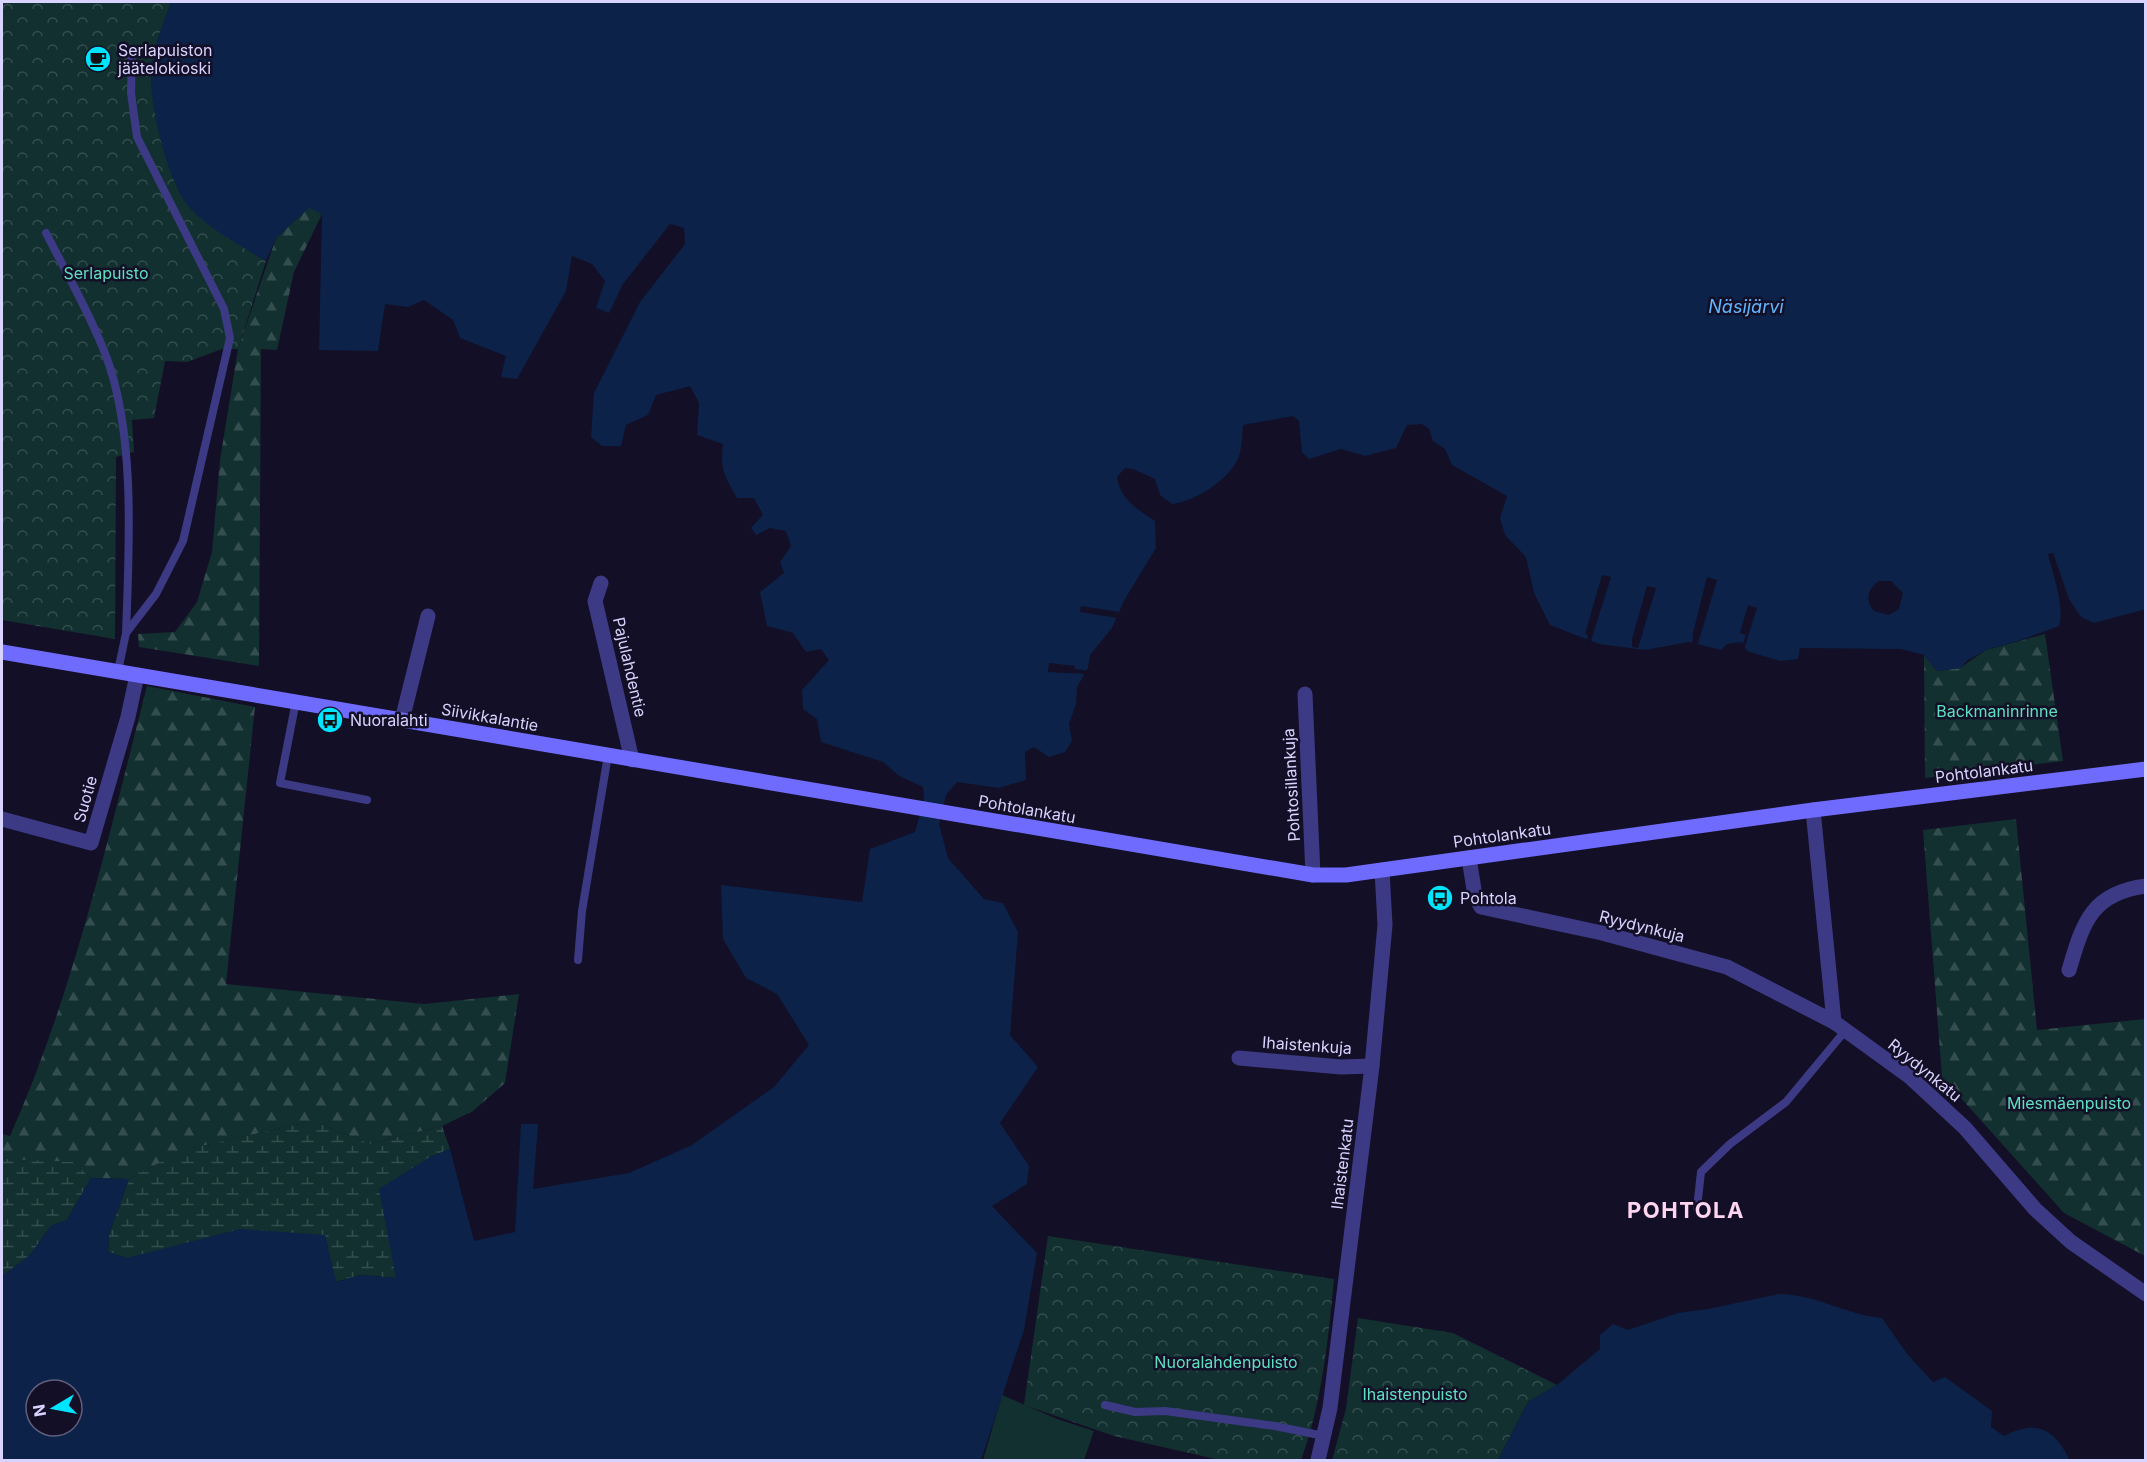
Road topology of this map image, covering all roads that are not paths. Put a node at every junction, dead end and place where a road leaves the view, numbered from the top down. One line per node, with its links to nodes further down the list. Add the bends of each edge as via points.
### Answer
1 (132, 52): 5 (lane, via 137,137 224,309 230,338 183,542 156,594)
2 (46, 233): 5 (lane, via 107,358 118,406 128,479)
3 (601, 583): 13 (street, Pajulahdentie, via 595,601)
4 (428, 616): 11 (street)
5 (126, 633): 7 (lane)
6 (2, 652): 7 (main road, Siivikkalantie)
7 (118, 671): 8 (main road, Siivikkalantie)
8 (137, 675): 10 (main road, Siivikkalantie); 18 (street, Suotie, via 91,843)
9 (1305, 694): 21 (street, Pohtosillankuja)
10 (296, 702): 11 (main road, Siivikkalantie); 15 (lane, via 280,783)
11 (402, 720): 12 (main road, Siivikkalantie)
12 (608, 755): 13 (main road, Siivikkalantie); 23 (lane, via 582,911)
13 (632, 760): 16 (main road, Siivikkalantie)
14 (2145, 770): 17 (main road, Pohtolankatu)
15 (367, 800)
16 (865, 800): 21 (main road, Pohtolankatu)
17 (1813, 810): 19 (main road, Pohtolankatu); 25 (street)
18 (2, 819)
19 (1469, 858): 20 (main road, Pohtolankatu); 25 (street, Ryydynkuja, via 1475,896 1481,907 1602,933 1727,967)
20 (1382, 870): 21 (main road, Pohtolankatu); 27 (street, Ihaistenkatu, via 1385,925)
21 (1313, 875)
22 (2145, 886): 24 (street, via 2124,889 2101,902 2086,919)
23 (578, 960)
24 (2069, 970)
25 (1839, 1027): 28 (lane, via 1786,1102 1730,1144 1701,1172); 29 (street, Ryydynkatu, via 1910,1077 1965,1128 2035,1209 2071,1242)
26 (1239, 1058): 27 (street, Ihaistenkuja)
27 (1372, 1066): 31 (street, Ihaistenkatu)
28 (1696, 1208)
29 (2145, 1294)
30 (1105, 1405): 31 (lane, via 1135,1412 1165,1411 1275,1426)
31 (1324, 1436): 32 (street, Ihaistenkatu)
32 (1318, 1461)

